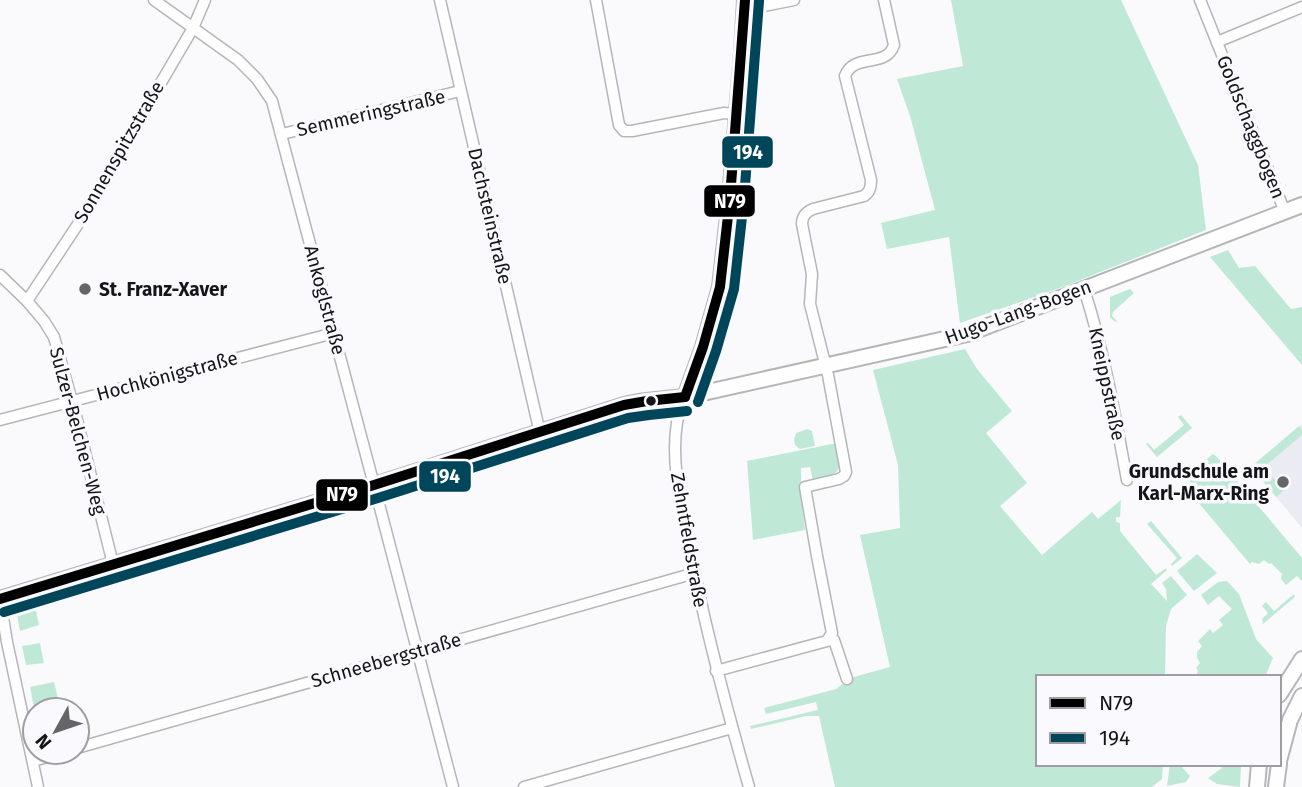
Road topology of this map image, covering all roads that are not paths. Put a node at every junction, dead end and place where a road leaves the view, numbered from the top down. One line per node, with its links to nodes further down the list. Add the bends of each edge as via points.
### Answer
1 (154, 0): 10 (street, Ankoglstraße)
2 (205, 0): 10 (street, Sonnenspitzstraße)
3 (440, 0): 12 (street, Dachsteinstraße)
4 (596, 0): 13 (street, via 619,125 624,131)
5 (794, 0): 8 (street)
6 (884, 0): 21 (street, via 893,50 853,64 845,76 871,187 864,196 813,209 802,218 813,274 810,304)
7 (1200, 0): 11 (street, Goldschaggbogen)
8 (744, 5): 13 (street, Zehntfeldstraße)
9 (1302, 7): 11 (street, Goldschaggbogen)
10 (193, 28): 14 (street, Ankoglstraße, via 250,70 272,102); 19 (street, Sonnenspitzstraße)
11 (1217, 42): 16 (street, Goldschaggbogen)
12 (460, 91): 14 (street, Semmeringstraße); 25 (street, Dachsteinstraße)
13 (737, 114): 22 (street, Zehntfeldstraße, via 720,287)
14 (282, 134): 20 (street, Ankoglstraße)
15 (1302, 205): 16 (street, Hugo-Lang-Bogen)
16 (1285, 212): 18 (street, Hugo-Lang-Bogen)
17 (0, 275): 19 (street, Sulzer-Belchen-Weg)
18 (1084, 289): 21 (street, Hugo-Lang-Bogen, via 967,334); 26 (street, Kneippstraße, via 1107,373)
19 (27, 301): 23 (street, Sulzer-Belchen-Weg, via 54,337)
20 (334, 333): 23 (street, Hochkönigstraße); 27 (street, Ankoglstraße)
21 (825, 365): 22 (street, Hugo-Lang-Bogen); 31 (street, via 846,471 839,479 805,487)
22 (685, 397): 25 (street, Hugo-Lang-Bogen, via 636,402); 29 (street, Zehntfeldstraße, via 677,420 675,465)
23 (72, 401): 24 (street, Hochkönigstraße); 28 (street, Sulzer-Belchen-Weg)
24 (0, 420)
25 (540, 433): 27 (street, Hugo-Lang-Bogen)
26 (1127, 480)
27 (374, 485): 28 (street, Hugo-Lang-Bogen); 32 (street, Ankoglstraße)
28 (113, 564): 30 (street, Hugo-Lang-Bogen)
29 (695, 573): 32 (street, Schneebergstraße); 34 (street, Zehntfeldstraße)
30 (0, 599): 38 (street)
31 (830, 637): 34 (street); 35 (street)
32 (418, 651): 40 (street, Schneebergstraße); 46 (street, Ankoglstraße)
33 (1302, 659): 36 (street)
34 (716, 670): 39 (street, Zehntfeldstraße)
35 (847, 679)
36 (1281, 692)
37 (1302, 696): 41 (street)
38 (21, 706)
39 (732, 728): 47 (street); 48 (street, Zehntfeldstraße)
40 (91, 744)
41 (1281, 755)
42 (34, 766): 45 (street)
43 (1259, 766): 49 (street)
44 (1279, 766): 50 (street)
45 (38, 787)
46 (453, 787)
47 (524, 787)
48 (749, 787)
49 (1257, 787)
50 (1276, 787)

